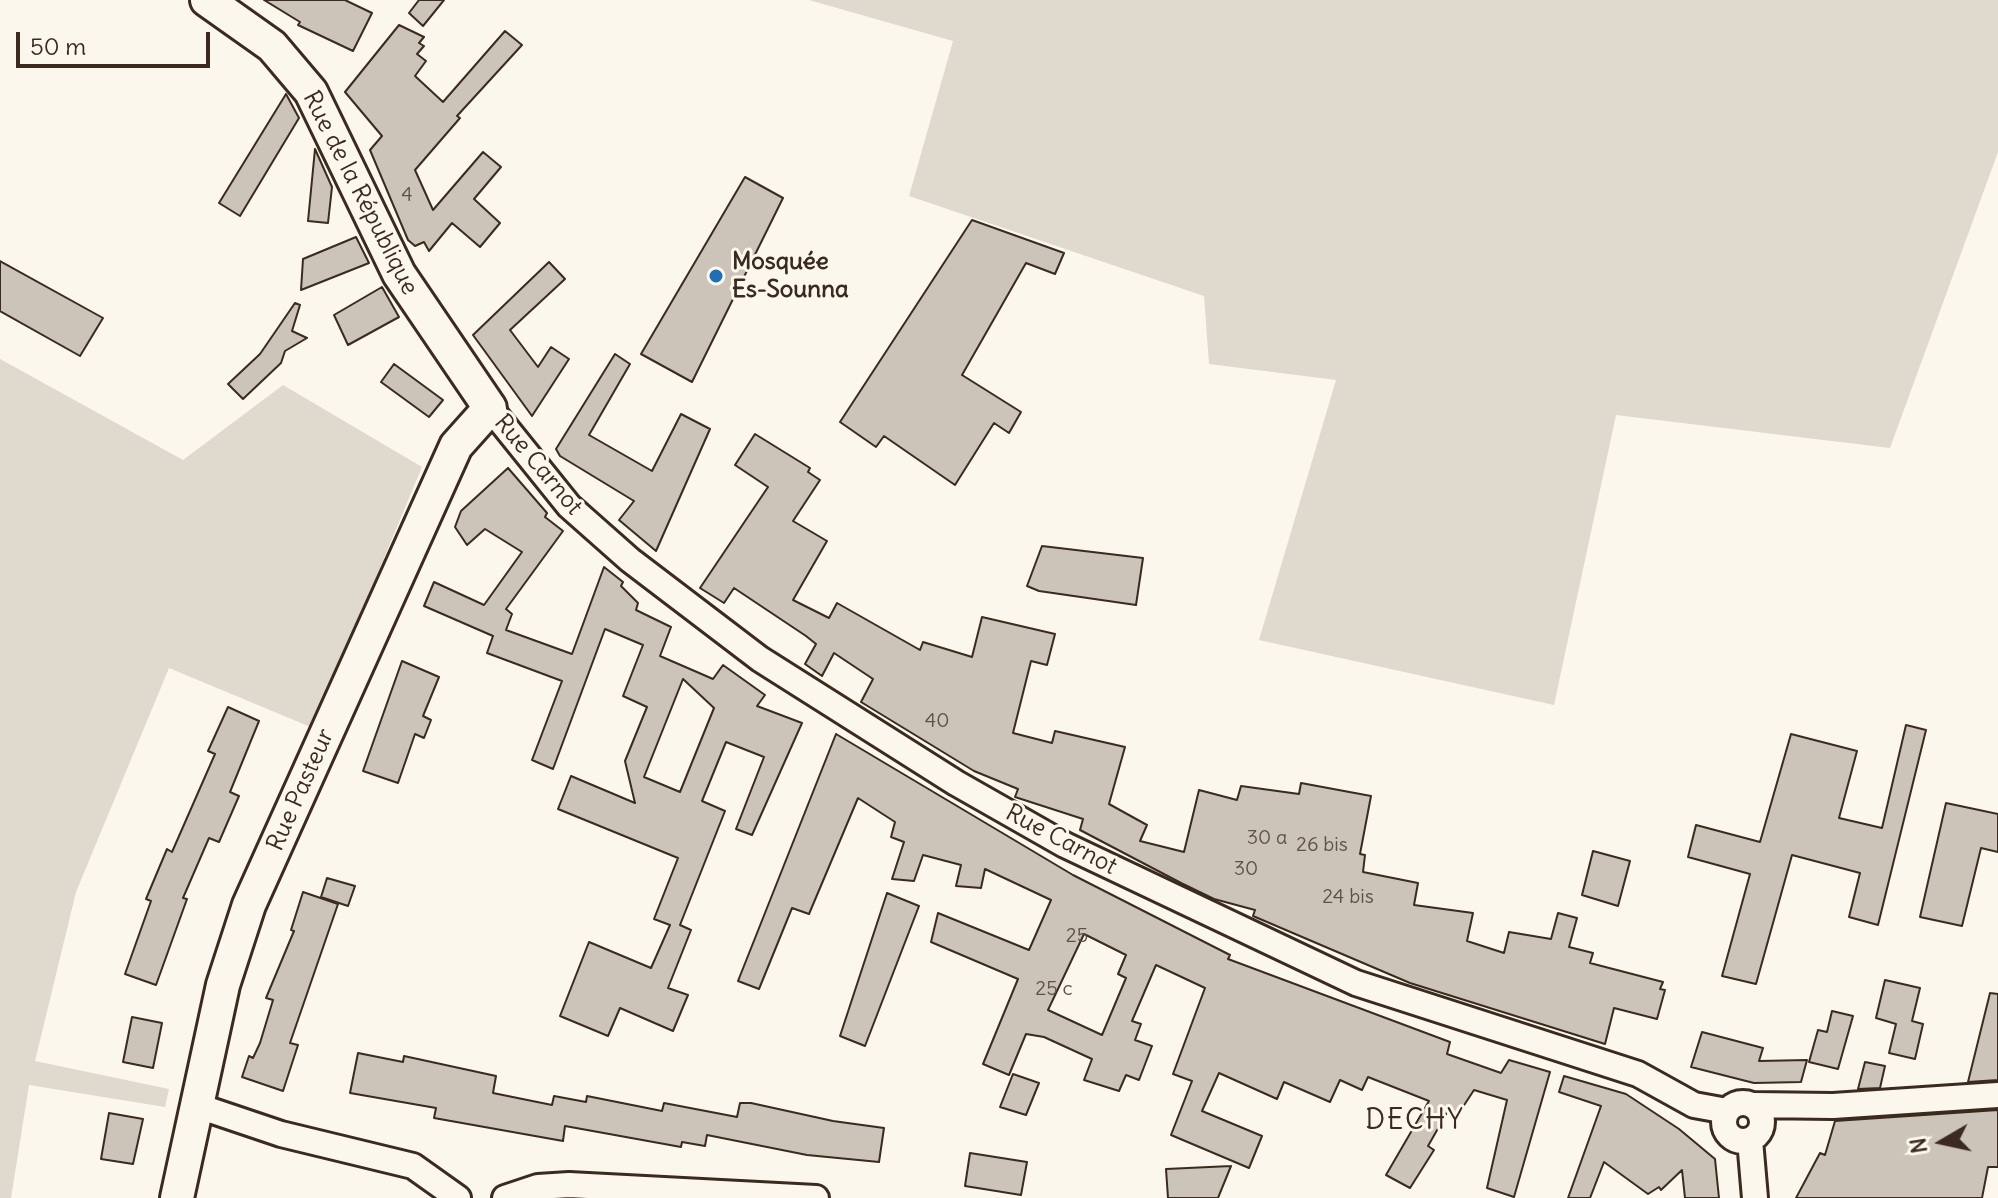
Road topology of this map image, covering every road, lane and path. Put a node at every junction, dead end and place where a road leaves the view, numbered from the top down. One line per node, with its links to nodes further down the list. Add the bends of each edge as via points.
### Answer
1 (207, 0): 2 (street, Rue de la République, via 272,46 311,92 399,274)
2 (490, 408): 4 (street, Rue Pasteur, via 456,446 249,905 223,985); 6 (street, Rue Carnot, via 584,521 703,618 794,681 997,806 1187,905 1356,983 1638,1074 1694,1105)
3 (1998, 1095): 5 (street, via 1833,1106)
4 (195, 1105): 8 (street, Rue Pasteur); 9 (street, via 281,1134 413,1166)
5 (1754, 1105): 6 (street, via 1739,1102); 7 (street, via 1763,1121)
6 (1727, 1111): 7 (street, via 1723,1123 1728,1134)
7 (1750, 1140): 13 (street)
8 (177, 1198)
9 (458, 1198)
10 (505, 1198): 11 (street, via 538,1187 569,1185)
11 (806, 1198): 12 (street)
12 (816, 1198)
13 (1755, 1198)

